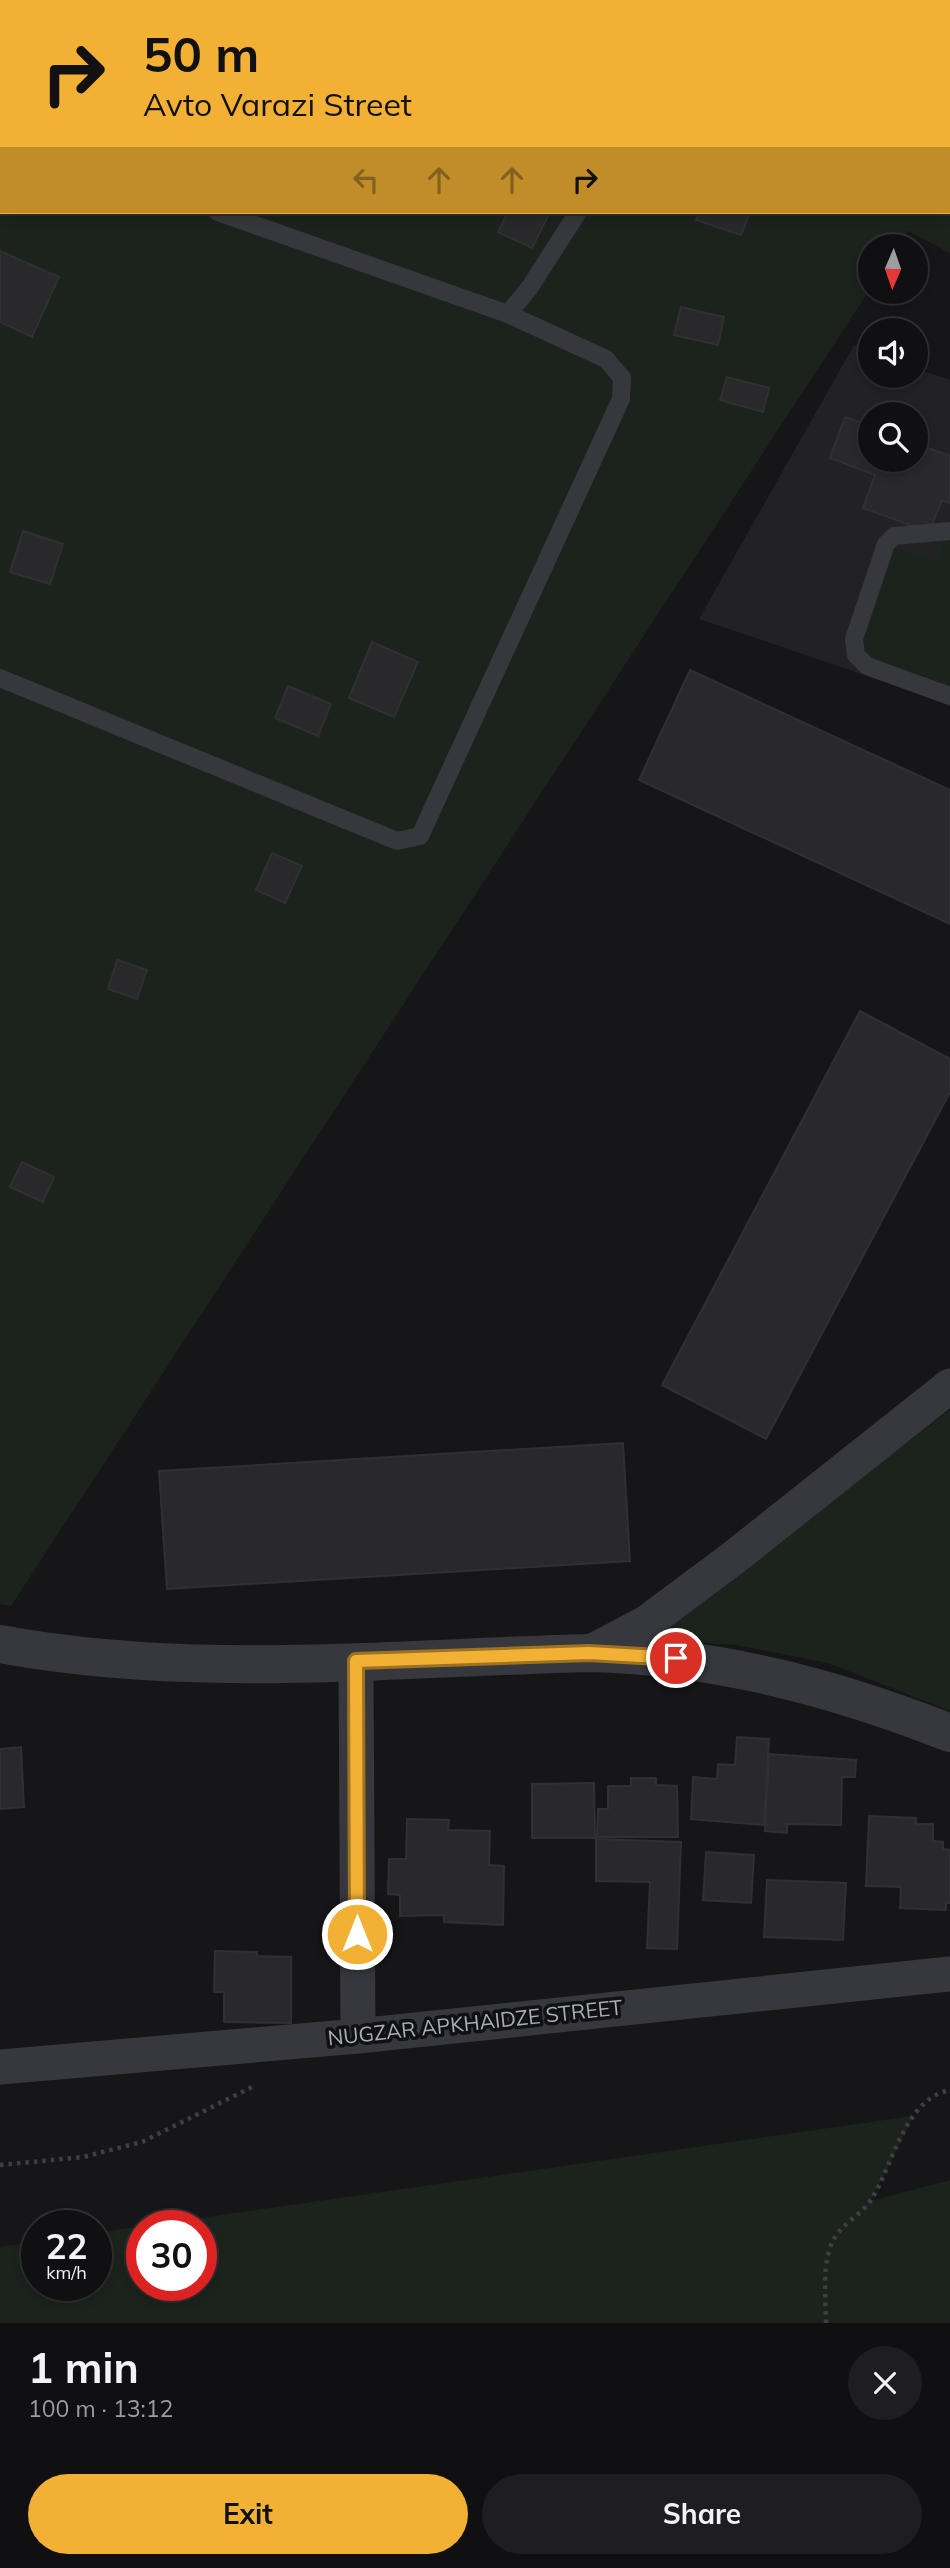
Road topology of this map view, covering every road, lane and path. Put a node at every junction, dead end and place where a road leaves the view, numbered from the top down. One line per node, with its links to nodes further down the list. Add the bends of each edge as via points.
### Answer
1 (224, 214): 3 (lane)
2 (577, 214): 3 (lane)
3 (508, 314): 5 (lane, via 606,359 622,378 621,399 420,836 397,841)
4 (950, 531): 6 (lane, via 894,536 886,544 854,639 856,655 867,666)
5 (0, 678)
6 (950, 696)
7 (949, 1385): 9 (street, via 656,1615)
8 (0, 1644): 10 (street, via 60,1655 187,1663)
9 (589, 1653): 10 (street); 11 (street, via 649,1654 757,1671)
10 (356, 1661): 13 (street)
11 (950, 1733)
12 (950, 1974): 13 (street, NUGZAR APKHAIDZE STREET)
13 (358, 2036): 14 (street, NUGZAR APKHAIDZE STREET)
14 (0, 2067)
15 (260, 2083): 17 (path, via 142,2142 83,2157)
16 (950, 2090): 18 (path, via 940,2092 913,2116 870,2202 837,2232 826,2270)
17 (0, 2165)
18 (826, 2323)

